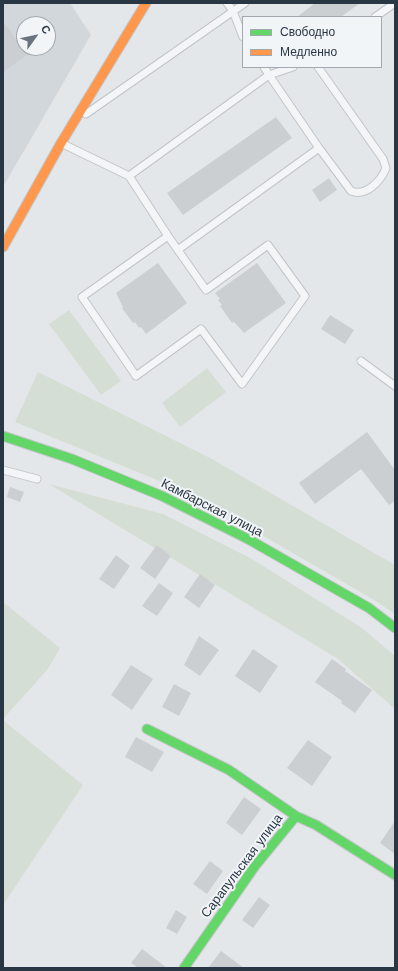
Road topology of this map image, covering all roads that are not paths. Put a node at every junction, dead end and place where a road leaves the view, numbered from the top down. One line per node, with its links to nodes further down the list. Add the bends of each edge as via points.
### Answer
1 (146, 3): 12 (street)
2 (227, 3): 5 (lane)
3 (245, 3): 5 (lane)
4 (395, 3): 6 (lane)
5 (233, 11): 7 (lane); 12 (lane)
6 (376, 16)
7 (242, 34)
8 (265, 68): 11 (lane)
9 (290, 68): 11 (lane)
10 (319, 68): 14 (lane, via 383,159 386,168 384,174 368,190 355,193)
11 (269, 75): 14 (lane); 15 (lane)
12 (73, 122): 13 (street)
13 (61, 143): 15 (lane); 17 (street)
14 (319, 148): 18 (lane)
15 (129, 176): 16 (lane)
16 (168, 236): 18 (lane); 18 (lane, via 82,297 136,376 200,328 242,384 305,296 268,245 206,290)
17 (3, 247)
18 (179, 249)
19 (361, 361): 20 (lane)
20 (395, 386)
21 (4, 437): 24 (street, Камбарская улица, via 72,458 162,496 248,539 369,608)
22 (3, 470): 23 (lane)
23 (37, 479)
24 (395, 628)
25 (147, 729): 26 (street, via 228,770)
26 (296, 816): 27 (street, Сарапульская улица, via 316,825); 28 (street, Сарапульская улица, via 255,866)
27 (395, 875)
28 (184, 968)

